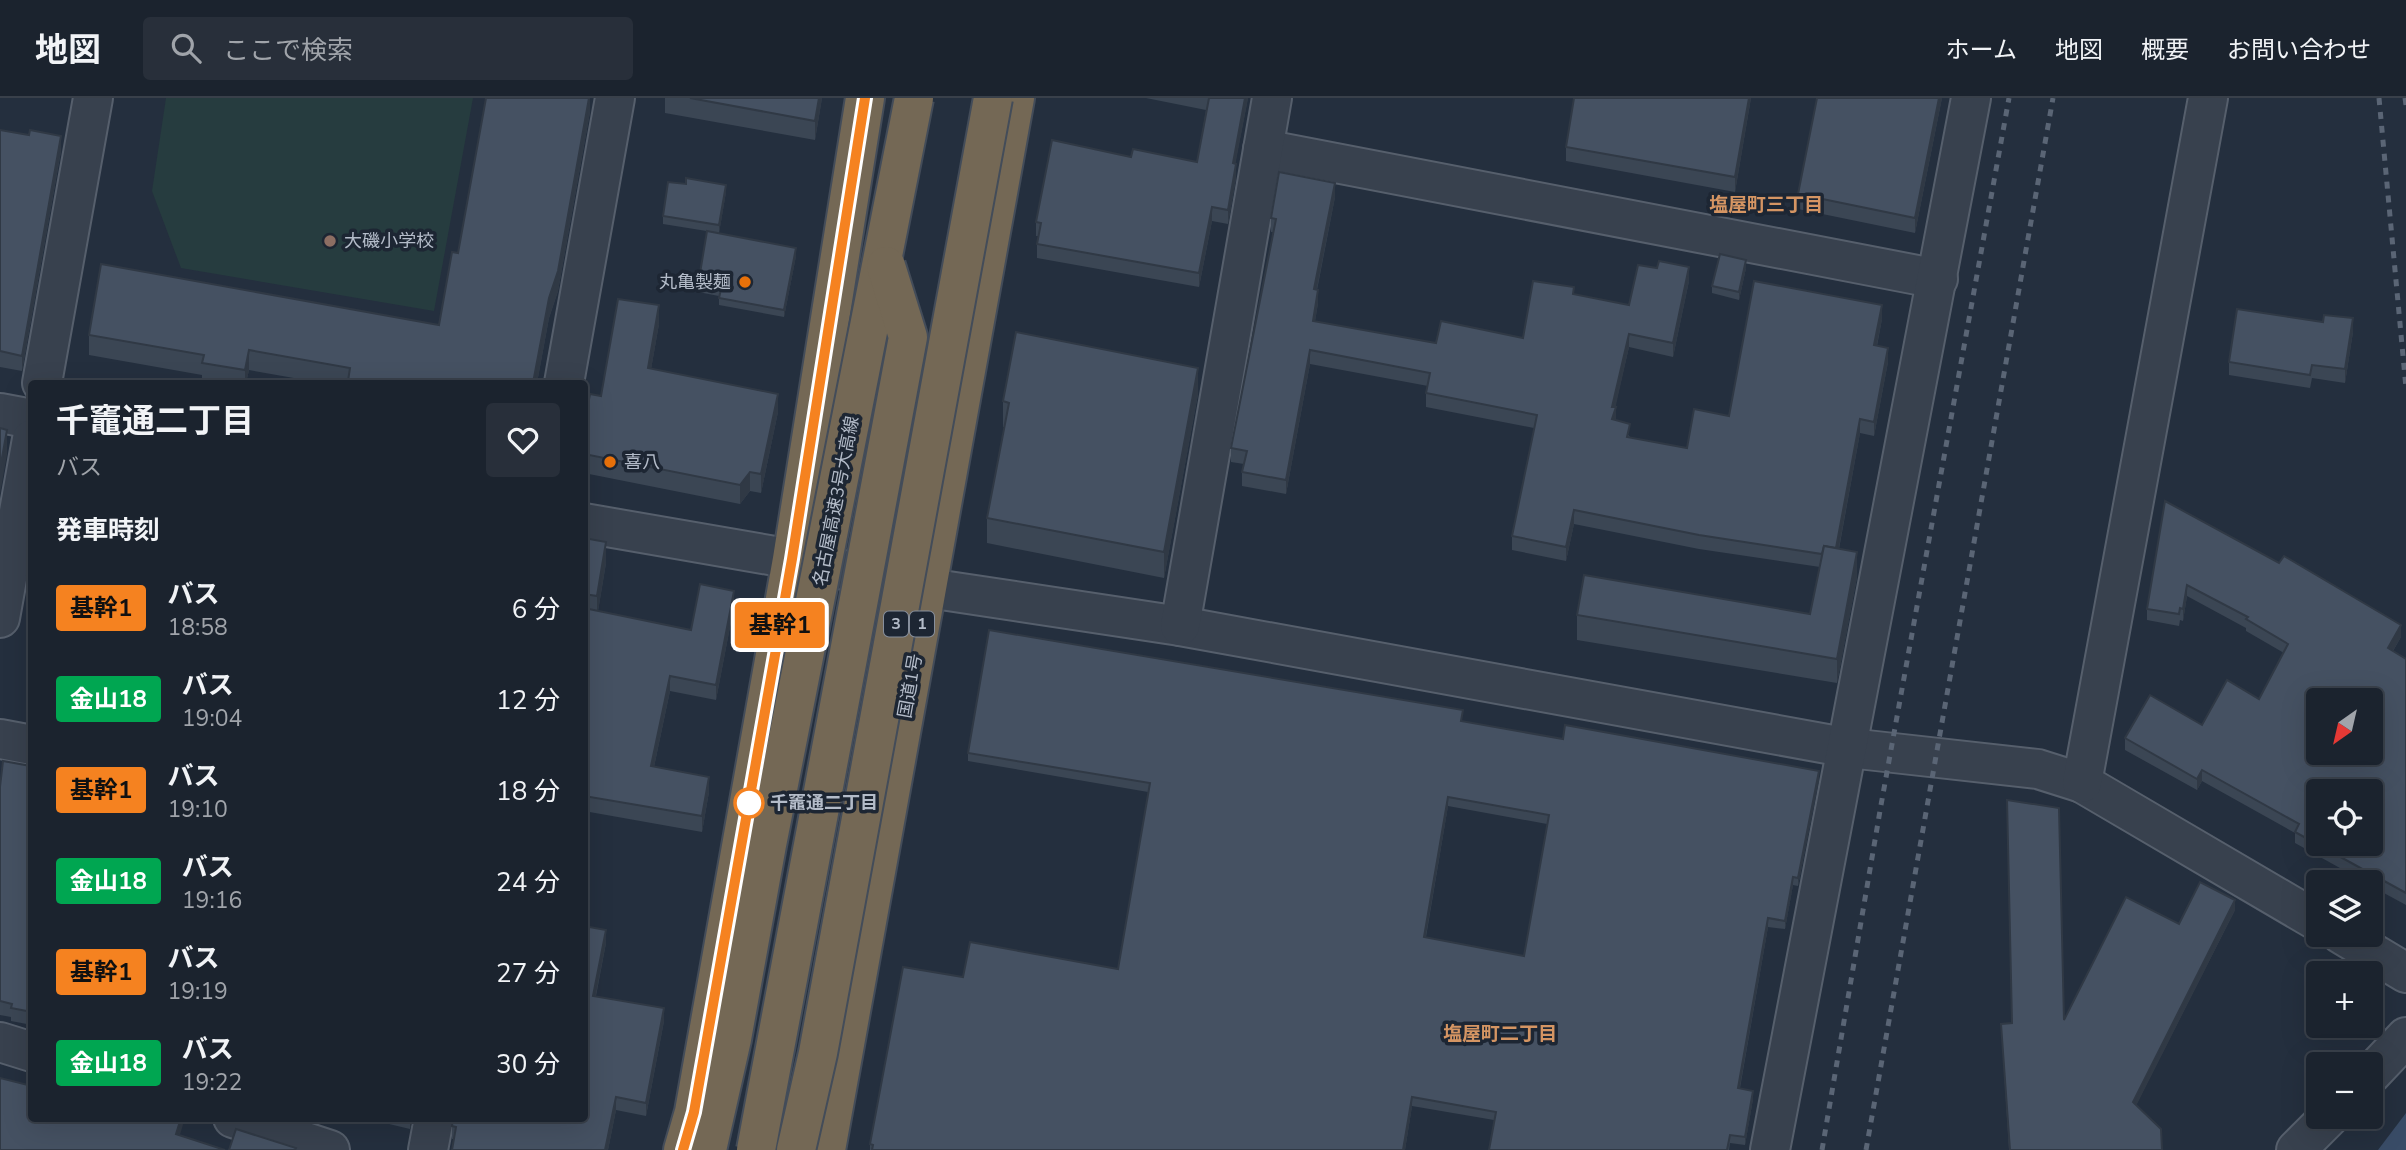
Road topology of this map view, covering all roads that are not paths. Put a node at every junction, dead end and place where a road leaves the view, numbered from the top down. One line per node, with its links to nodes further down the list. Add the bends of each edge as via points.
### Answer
1 (615, 98): 14 (street)
2 (865, 98): 19 (highway)
3 (914, 98): 11 (highway, 名古屋高速3号大高線, bridge)
4 (993, 98): 42 (highway, 3, bridge, via 818,1053)
5 (1015, 98): 20 (highway, 国道1号 / 1)
6 (1272, 98): 10 (street)
7 (1971, 98): 12 (street)
8 (2208, 98): 26 (street)
9 (85, 99): 13 (street)
10 (1263, 149): 12 (street); 22 (street)
11 (884, 260): 40 (highway, 名古屋高速3号大高線, bridge); 41 (highway, bridge, via 908,337)
12 (1938, 279): 25 (street)
13 (41, 380)
14 (565, 380)
15 (0, 413): 16 (street)
16 (28, 418)
17 (28, 461): 21 (street)
18 (588, 524): 19 (street)
19 (792, 559): 20 (street); 39 (highway, via 694,1112)
20 (928, 588): 22 (street); 43 (highway, 国道1号 / 1)
21 (0, 618)
22 (1180, 626): 25 (street)
23 (0, 739): 24 (street)
24 (28, 744)
25 (1849, 748): 26 (street, via 2038,769); 44 (street)
26 (2082, 783): 27 (street)
27 (2306, 914)
28 (2363, 947): 29 (street)
29 (2406, 973)
30 (2406, 1037): 33 (street)
31 (0, 1042): 32 (street)
32 (28, 1051)
33 (2383, 1061)
34 (245, 1122): 37 (street)
35 (433, 1122): 38 (street)
36 (2317, 1129): 45 (street)
37 (330, 1150)
38 (428, 1150)
39 (683, 1150)
40 (707, 1150)
41 (756, 1150)
42 (796, 1150)
43 (826, 1150)
44 (1770, 1150)
45 (2296, 1150)

